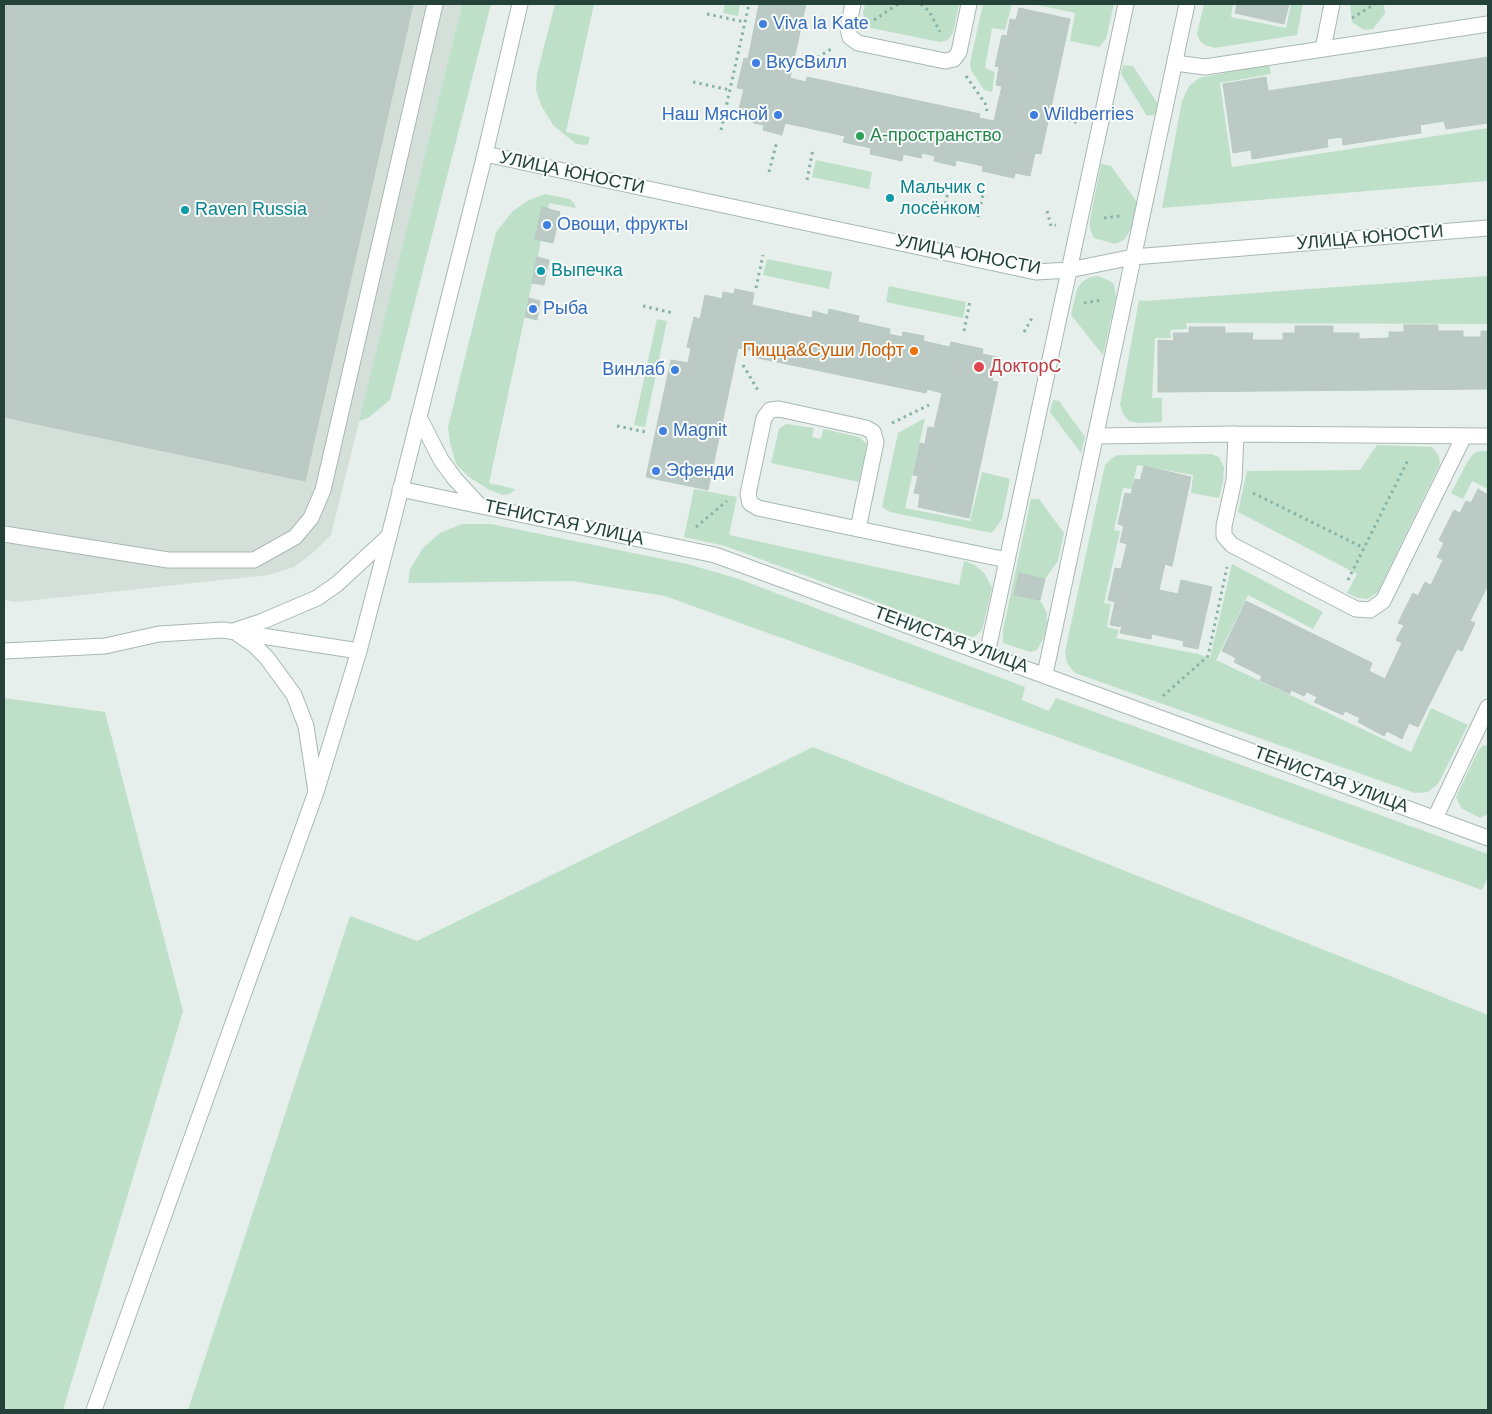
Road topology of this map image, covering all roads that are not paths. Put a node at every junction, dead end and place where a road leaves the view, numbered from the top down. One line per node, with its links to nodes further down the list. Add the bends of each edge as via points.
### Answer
1 (436, 4): 23 (street, via 323,490 311,518 295,537 254,560 168,560)
2 (520, 4): 11 (street)
3 (853, 4): 4 (street, via 848,28 850,37 858,43 945,61 954,59 959,52)
4 (969, 4)
5 (1126, 4): 14 (street)
6 (1187, 4): 10 (street)
7 (1332, 4): 9 (street)
8 (1488, 24): 9 (street)
9 (1323, 49): 10 (street, via 1205,67)
10 (1175, 63): 13 (street)
11 (485, 154): 14 (street, УЛИЦА ЮНОСТИ, via 1036,272); 15 (street)
12 (1488, 228): 13 (street, УЛИЦА ЮНОСТИ)
13 (1133, 258): 14 (street, УЛИЦА ЮНОСТИ); 17 (street)
14 (1069, 270): 25 (street)
15 (419, 417): 20 (street); 21 (street, via 441,460)
16 (1236, 434): 17 (street); 18 (street); 18 (street, via 1234,480 1224,536 1232,545 1356,609 1370,610 1383,602)
17 (1096, 436): 30 (street)
18 (1464, 436): 19 (street)
19 (1488, 436)
20 (400, 489): 21 (street, ТЕНИСТАЯ УЛИЦА); 24 (street)
21 (479, 505): 29 (street, ТЕНИСТАЯ УЛИЦА, via 715,555)
22 (858, 529): 22 (street, via 876,442 874,432 779,409 770,410 764,418 748,492 750,503 758,508); 25 (street)
23 (4, 534)
24 (389, 536): 26 (street, via 317,598); 28 (street)
25 (1007, 560): 29 (street)
26 (232, 631): 27 (street, via 160,634 105,646); 28 (street); 32 (street, via 254,645 294,695 306,726)
27 (4, 651)
28 (358, 651): 32 (street)
29 (987, 654): 30 (street, ТЕНИСТАЯ УЛИЦА)
30 (1045, 674): 33 (street, ТЕНИСТАЯ УЛИЦА)
31 (1488, 707): 33 (street)
32 (316, 792): 35 (street)
33 (1435, 818): 34 (street, ТЕНИСТАЯ УЛИЦА)
34 (1488, 838)
35 (94, 1410)

